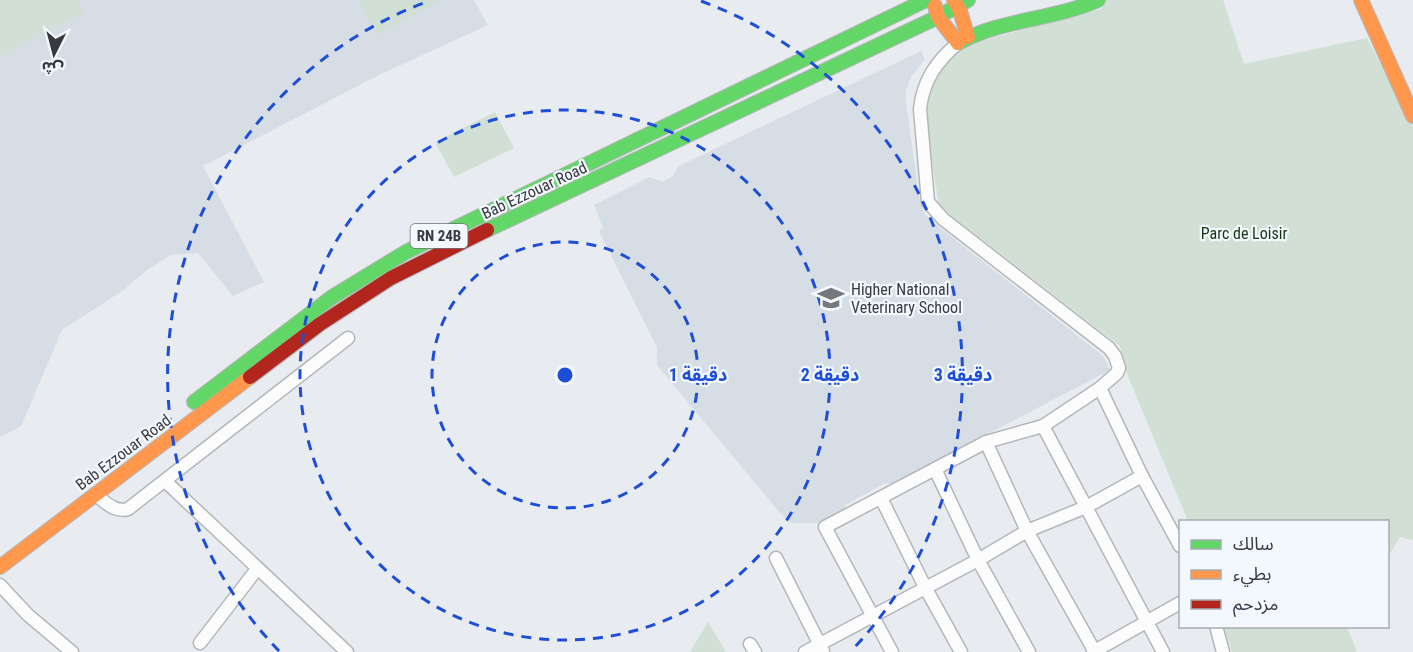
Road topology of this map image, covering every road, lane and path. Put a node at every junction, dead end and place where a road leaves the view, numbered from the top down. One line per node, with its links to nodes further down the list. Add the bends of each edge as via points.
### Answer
1 (926, 0): 11 (main road, Bab Ezzouar Road / RN 24B, via 389,262 332,297)
2 (934, 0): 6 (main road)
3 (1098, 0): 7 (main road, via 1079,9 983,31)
4 (1361, 0): 8 (main road)
5 (960, 2): 6 (main road, Bab Ezzouar Road); 7 (main road)
6 (938, 16): 7 (main road); 18 (main road, Bab Ezzouar Road, via 391,278 320,324)
7 (963, 40): 10 (street, via 935,66 921,97 928,202 943,219 1109,348 1119,368)
8 (1413, 116)
9 (348, 338): 17 (street)
10 (1100, 388): 12 (street); 16 (street)
11 (182, 411)
12 (1043, 426): 13 (street); 20 (street)
13 (986, 442): 15 (street); 21 (street)
14 (136, 446): 23 (main road, Bab Ezzouar Road)
15 (935, 469): 19 (street); 25 (street)
16 (1142, 476): 20 (street); 22 (street)
17 (165, 481): 18 (street, via 122,511); 27 (street)
18 (95, 494): 26 (main road, Bab Ezzouar Road)
19 (881, 498): 29 (street); 31 (street, via 825,527)
20 (1086, 507): 21 (street); 32 (street)
21 (1027, 531): 25 (street); 42 (street)
22 (1179, 544)
23 (0, 550)
24 (776, 558): 35 (street)
25 (978, 560): 29 (street); 41 (street)
26 (0, 567)
27 (257, 569): 34 (street); 37 (street)
28 (0, 585): 36 (street)
29 (925, 587): 31 (street); 40 (street)
30 (1179, 604): 32 (street)
31 (873, 617): 35 (street); 39 (street)
32 (1147, 621): 42 (street); 43 (street)
33 (1216, 628): 44 (street)
34 (200, 643)
35 (821, 649): 38 (street)
36 (72, 652)
37 (347, 652)
38 (805, 652)
39 (892, 652)
40 (961, 652)
41 (1029, 652)
42 (1094, 652)
43 (1163, 652)
44 (1223, 652)

